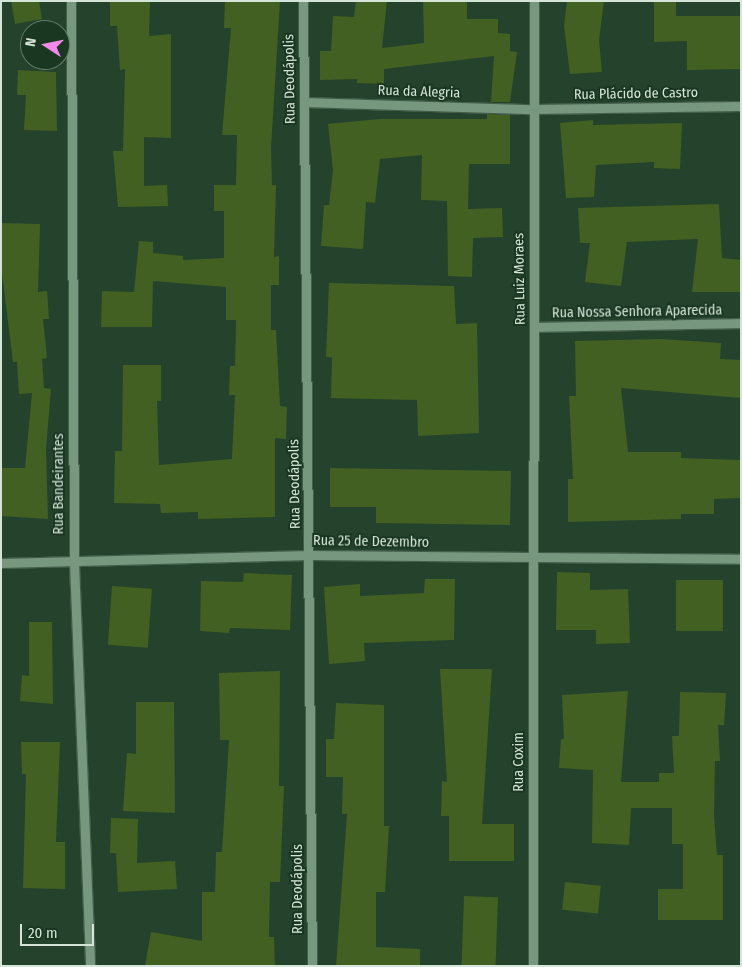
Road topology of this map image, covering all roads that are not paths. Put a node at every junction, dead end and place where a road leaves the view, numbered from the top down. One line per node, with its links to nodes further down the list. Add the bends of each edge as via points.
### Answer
1 (72, 1): 12 (street, Rua Bandeirantes)
2 (303, 1): 4 (street, Rua Deodápolis)
3 (534, 1): 6 (street, Rua Luiz Moraes)
4 (304, 102): 6 (street, Rua da Alegria); 9 (street, Rua Deodápolis)
5 (741, 106): 6 (street, Rua Plácido de Castro)
6 (532, 109): 8 (street, Rua Luiz Moraes)
7 (741, 323): 8 (street, Rua Nossa Senhora Aparecida)
8 (535, 327): 10 (street, Rua Luiz Moraes)
9 (309, 555): 10 (street, Rua 25 de Dezembro); 12 (street, Rua 25 de Dezembro); 15 (street, Rua Deodápolis)
10 (532, 558): 11 (street, Rua 25 de Dezembro); 16 (street, Rua Coxim)
11 (741, 559)
12 (74, 563): 13 (street, Rua 25 de Dezembro); 14 (street, Rua Bandeirantes)
13 (1, 564)
14 (90, 966)
15 (312, 966)
16 (533, 966)

